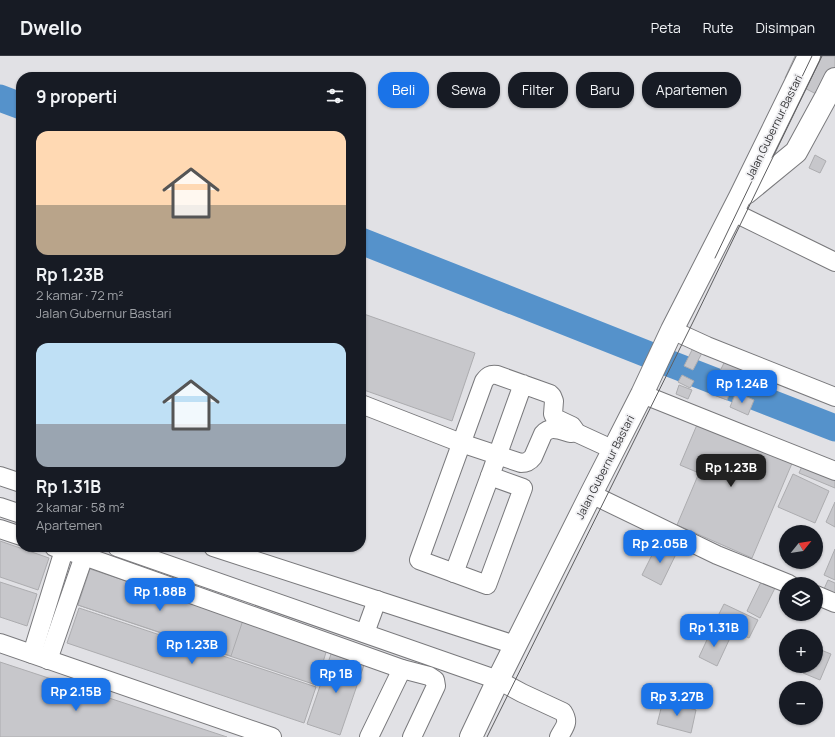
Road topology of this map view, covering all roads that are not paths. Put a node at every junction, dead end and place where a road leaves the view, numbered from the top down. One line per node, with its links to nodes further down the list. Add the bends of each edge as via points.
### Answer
1 (809, 56): 3 (highway, Jalan Gubernur Bastari)
2 (835, 79): 3 (highway, Jalan Gubernur Bastari, via 796,152)
3 (736, 205): 4 (street); 5 (highway, Jalan Gubernur Bastari)
4 (835, 262)
5 (672, 330): 7 (highway, Jalan Gubernur Bastari); 8 (street)
6 (522, 384): 10 (street, via 550,394 554,401); 13 (street, via 497,375 489,375 484,381); 15 (street)
7 (642, 394): 14 (highway, Jalan Gubernur Bastari); 16 (street)
8 (835, 397)
9 (366, 406): 13 (street)
10 (553, 410): 11 (street); 12 (street, via 556,418 572,426)
11 (545, 431): 12 (street, via 554,428); 15 (street, via 528,462 521,463)
12 (577, 433): 14 (street)
13 (461, 443): 15 (street); 29 (street, via 419,560)
14 (614, 450): 20 (highway, Jalan Gubernur Bastari)
15 (498, 455): 18 (street)
16 (835, 471)
17 (0, 476): 19 (street)
18 (490, 476): 29 (street); 29 (street, via 523,488 487,585)
19 (16, 481)
20 (591, 494): 30 (street, via 717,555); 36 (highway, Jalan Gubernur Bastari)
21 (0, 507): 22 (street)
22 (16, 512)
23 (0, 529): 24 (street)
24 (16, 534)
25 (60, 552): 37 (street)
26 (86, 552): 37 (street); 38 (street)
27 (131, 552): 34 (street)
28 (228, 552): 32 (street)
29 (454, 573)
30 (779, 580)
31 (823, 598): 33 (street)
32 (377, 600): 34 (street); 36 (street)
33 (835, 603)
34 (365, 634): 39 (street)
35 (0, 643): 37 (street)
36 (515, 645): 39 (highway, Jalan Gubernur Bastari)
37 (40, 657): 40 (street)
38 (402, 669): 41 (street); 42 (street, via 429,676 435,680 436,686)
39 (498, 680): 43 (highway, Jalan Gubernur Bastari); 44 (street, via 563,712 567,717 567,723)
40 (272, 737)
41 (369, 737)
42 (412, 737)
43 (471, 737)
44 (559, 737)

